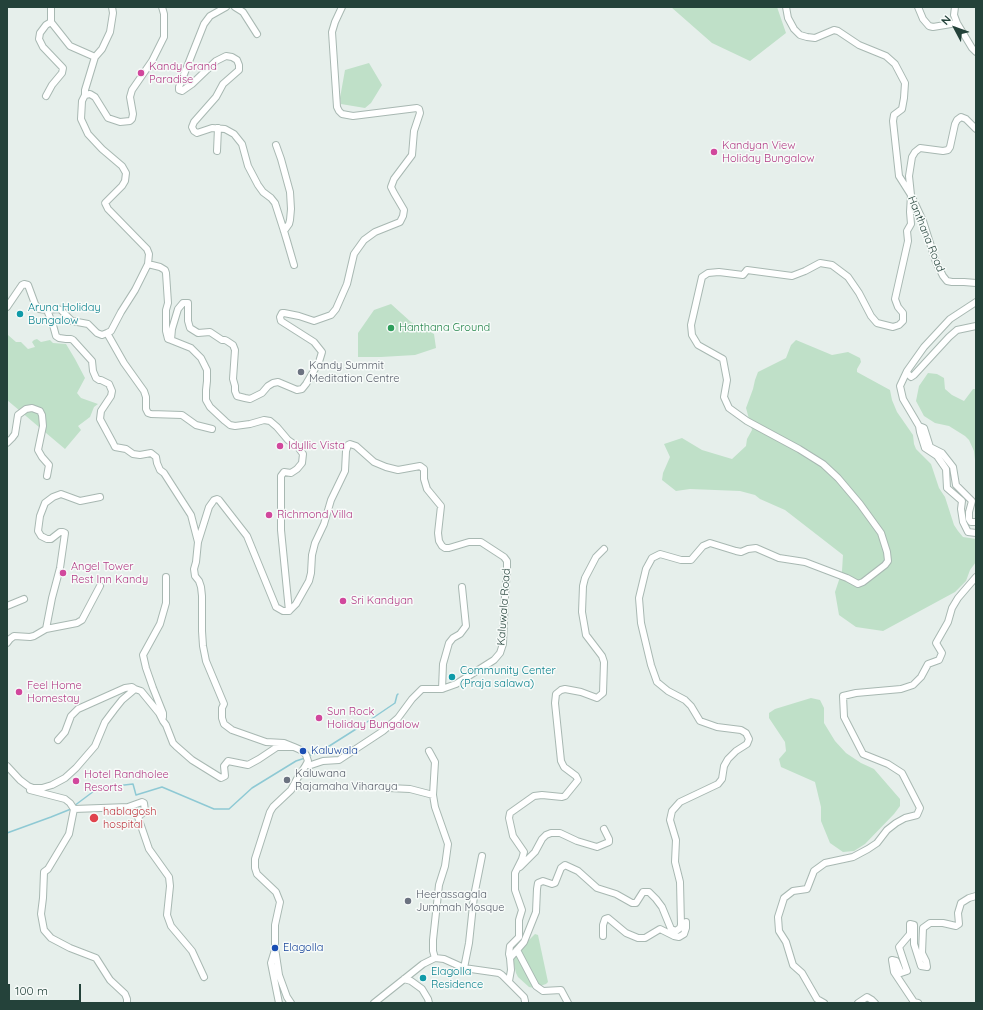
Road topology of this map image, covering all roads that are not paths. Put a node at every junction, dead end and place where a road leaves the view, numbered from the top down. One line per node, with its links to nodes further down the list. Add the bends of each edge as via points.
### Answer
1 (52, 7): 10 (street)
2 (112, 7): 14 (street, via 110,32)
3 (162, 7): 15 (street, via 164,37 152,61 132,90 132,119 120,122 108,118 95,97)
4 (226, 7): 17 (street, via 210,16 204,24 179,87 182,91 216,61 226,56 236,60 239,70 223,84 192,127 197,133)
5 (235, 7): 12 (street, via 243,12)
6 (342, 7): 31 (street, via 332,32 339,111 353,116 416,108 420,113 414,131 412,155 391,187 404,210 400,222 375,232 364,240 354,254 347,284 331,315 314,321 282,313 281,321 314,342 322,352 319,362 302,389 297,390 278,382 250,399 237,396 232,373 235,358 233,345 210,332 198,333 190,328 188,302 178,309)
7 (786, 7): 21 (street, Hanthana Road, via 788,18 800,35 815,38 834,30 838,31 859,46 886,56 896,64 904,83 902,109 894,115 893,122 899,176)
8 (918, 7): 11 (street, via 929,26)
9 (955, 7): 11 (street, via 954,15)
10 (51, 22): 14 (street, via 70,46); 16 (street, via 40,33 39,39 43,47 63,68)
11 (958, 23): 13 (street)
12 (257, 34)
13 (976, 52)
14 (95, 57): 15 (street)
15 (85, 95): 23 (street, via 81,119 88,134 122,166 126,173 122,186 105,203 147,249)
16 (46, 96)
17 (218, 128): 20 (street); 22 (street, via 234,134 242,144 248,166 263,192 275,203)
18 (976, 129): 21 (street, via 966,119 961,118 955,124 948,150 943,152 920,148 915,152 909,176)
19 (276, 145): 22 (street, via 290,192 290,220)
20 (217, 151)
21 (911, 195): 25 (street, Hanthana Road, via 943,276 947,281); 67 (street, via 911,224 907,231 908,241 895,299 903,313 903,321 899,325 877,322 870,316 848,277 832,265 820,263 792,276 747,270 742,275 719,272 708,273 702,277 691,326 692,336 698,345 723,359 727,380 724,397 729,408 747,421 799,449 838,478 881,533 888,561 858,584 805,562 779,558 756,548 736,552 710,543 703,546 691,560 680,560 660,554 652,558 646,569 639,598 641,623 657,682 685,700 700,721 717,727 741,730 749,739 747,744 728,759 718,784 680,802 672,810 670,820 676,840 675,862 680,882)
22 (284, 231): 24 (street)
23 (148, 264): 30 (street, via 112,331); 31 (street, via 160,267 166,273 166,331)
24 (294, 265)
25 (976, 283)
26 (976, 302): 32 (street, via 950,319 924,347)
27 (7, 307): 28 (street, via 24,284 28,285 39,309)
28 (47, 310): 30 (street, via 61,310 72,321 88,324 102,335); 40 (street, via 56,336 76,342 92,361 96,378 108,384 112,391 101,411 100,419 113,444 133,454 151,453 156,457 160,470 164,472 191,515)
29 (976, 326): 32 (street, via 957,330 911,377)
30 (107, 333): 34 (street, via 124,363 144,390 148,413 182,415 196,425)
31 (170, 340): 48 (street, via 191,348 201,358 206,370 206,400 225,422 235,426 270,421 303,454 302,463 297,469 292,473 284,472 281,476 281,530)
32 (907, 371): 33 (street, via 900,386 903,399)
33 (920, 426): 38 (street, via 924,428 930,447 942,453 953,467 956,485 972,501 969,512 971,522); 39 (street, via 925,448 937,456 946,469 947,488 962,501 963,522 968,532)
34 (212, 429)
35 (7, 443): 36 (street, via 15,434 18,415 26,408 40,411 43,426 38,450 49,465)
36 (46, 476)
37 (100, 497): 49 (street, via 80,501 61,494 45,503 38,532 47,539 60,532 65,533)
38 (976, 522)
39 (976, 533)
40 (198, 542): 48 (street, via 209,507 217,499 247,536 276,607); 55 (street, via 194,569 201,587 203,646 206,661 224,704 224,724 232,730 266,742 284,743)
41 (604, 549): 65 (street, via 596,557 585,578 582,612 586,635 604,662 602,693 597,698 565,689 556,694 561,761 578,780 565,796 534,796 510,813 513,836 524,852)
42 (166, 577): 53 (street, via 166,603 160,624 143,654 163,713)
43 (976, 577): 84 (street, via 958,598 936,643 942,653 939,660 928,664 913,685 901,689 843,696 844,717 863,754 902,773 920,808 917,815 896,823 868,849 853,856 825,863 814,871 807,889 793,891 784,898 778,917 779,931 786,942 793,965 802,973 816,999)
44 (100, 586): 49 (street, via 82,620)
45 (462, 587): 52 (street, via 466,626 449,643 443,664)
46 (24, 599): 47 (street)
47 (7, 606)
48 (289, 611): 52 (street, Kaluwala Road, via 309,581 315,543 345,471 348,445 356,446 374,462 386,467 398,470 420,466 424,469 427,489 441,506 438,534 442,546 449,548 469,542 481,542 507,561 503,644 500,653 494,660 456,684)
49 (46, 629): 50 (street, via 30,637 14,636)
50 (7, 643)
51 (135, 689): 53 (street, via 145,695); 54 (street, via 125,688 78,709 71,716 65,732); 58 (street, via 114,710 105,722 95,746 66,778 52,785 34,788 20,780)
52 (442, 689): 57 (street, Kaluwala Road, via 422,689 398,718 383,731 339,760 311,765)
53 (163, 721): 55 (street, via 176,746 192,760 221,778 225,776 224,766 228,761 248,765 277,747)
54 (58, 740)
55 (294, 747): 57 (street, via 302,751)
56 (429, 751): 61 (street, via 435,762)
57 (307, 760): 69 (street, via 291,790 270,812 255,859 257,874 276,892 280,902 275,925)
58 (7, 766)
59 (7, 770): 62 (street, via 28,790 65,799)
60 (389, 788): 61 (street, via 410,789)
61 (433, 795): 71 (street, via 448,844 439,885 433,940)
62 (74, 809): 74 (street, via 128,807 144,803 145,811 138,817 149,849 169,877 167,915 171,926 192,951); 77 (street, via 69,834 48,870 44,872 41,914 44,930 51,938 96,958 110,980 125,994)
63 (604, 829): 65 (street, via 609,842 597,847 560,833 546,835 535,852)
64 (482, 856): 73 (street)
65 (515, 873): 72 (street, via 515,890 522,910 519,937 510,946)
66 (976, 896): 87 (street, via 962,903 958,913 959,924 956,926 943,923 930,924 923,928 922,953 927,967 921,966 914,944 914,925 910,924 910,934 899,947 907,971 901,973 896,960 892,960 894,972 914,1002)
67 (681, 925): 68 (street, via 686,922 684,934 679,937 660,929 645,938 638,938 626,933 608,918 603,925); 70 (street, via 676,931 671,929 662,907 649,892 643,892 636,903 632,903 597,888 565,865 561,868 555,883 538,883 536,912 524,942)
68 (603, 936)
69 (275, 948): 78 (street, via 271,963); 79 (street, via 279,975)
70 (517, 950): 72 (street); 83 (street, via 536,986 543,991 561,990)
71 (435, 958): 73 (street); 75 (street)
72 (510, 958): 76 (street)
73 (464, 968): 76 (street, via 498,973)
74 (204, 977)
75 (404, 979): 80 (street); 81 (street, via 422,989)
76 (509, 981): 82 (street, via 524,996)
77 (127, 1003)
78 (279, 1003)
79 (291, 1003)
80 (374, 1003)
81 (429, 1003)
82 (525, 1003)
83 (568, 1003)
84 (824, 1003)
85 (858, 1003): 86 (street, via 867,997)
86 (875, 1003)
87 (918, 1003)

